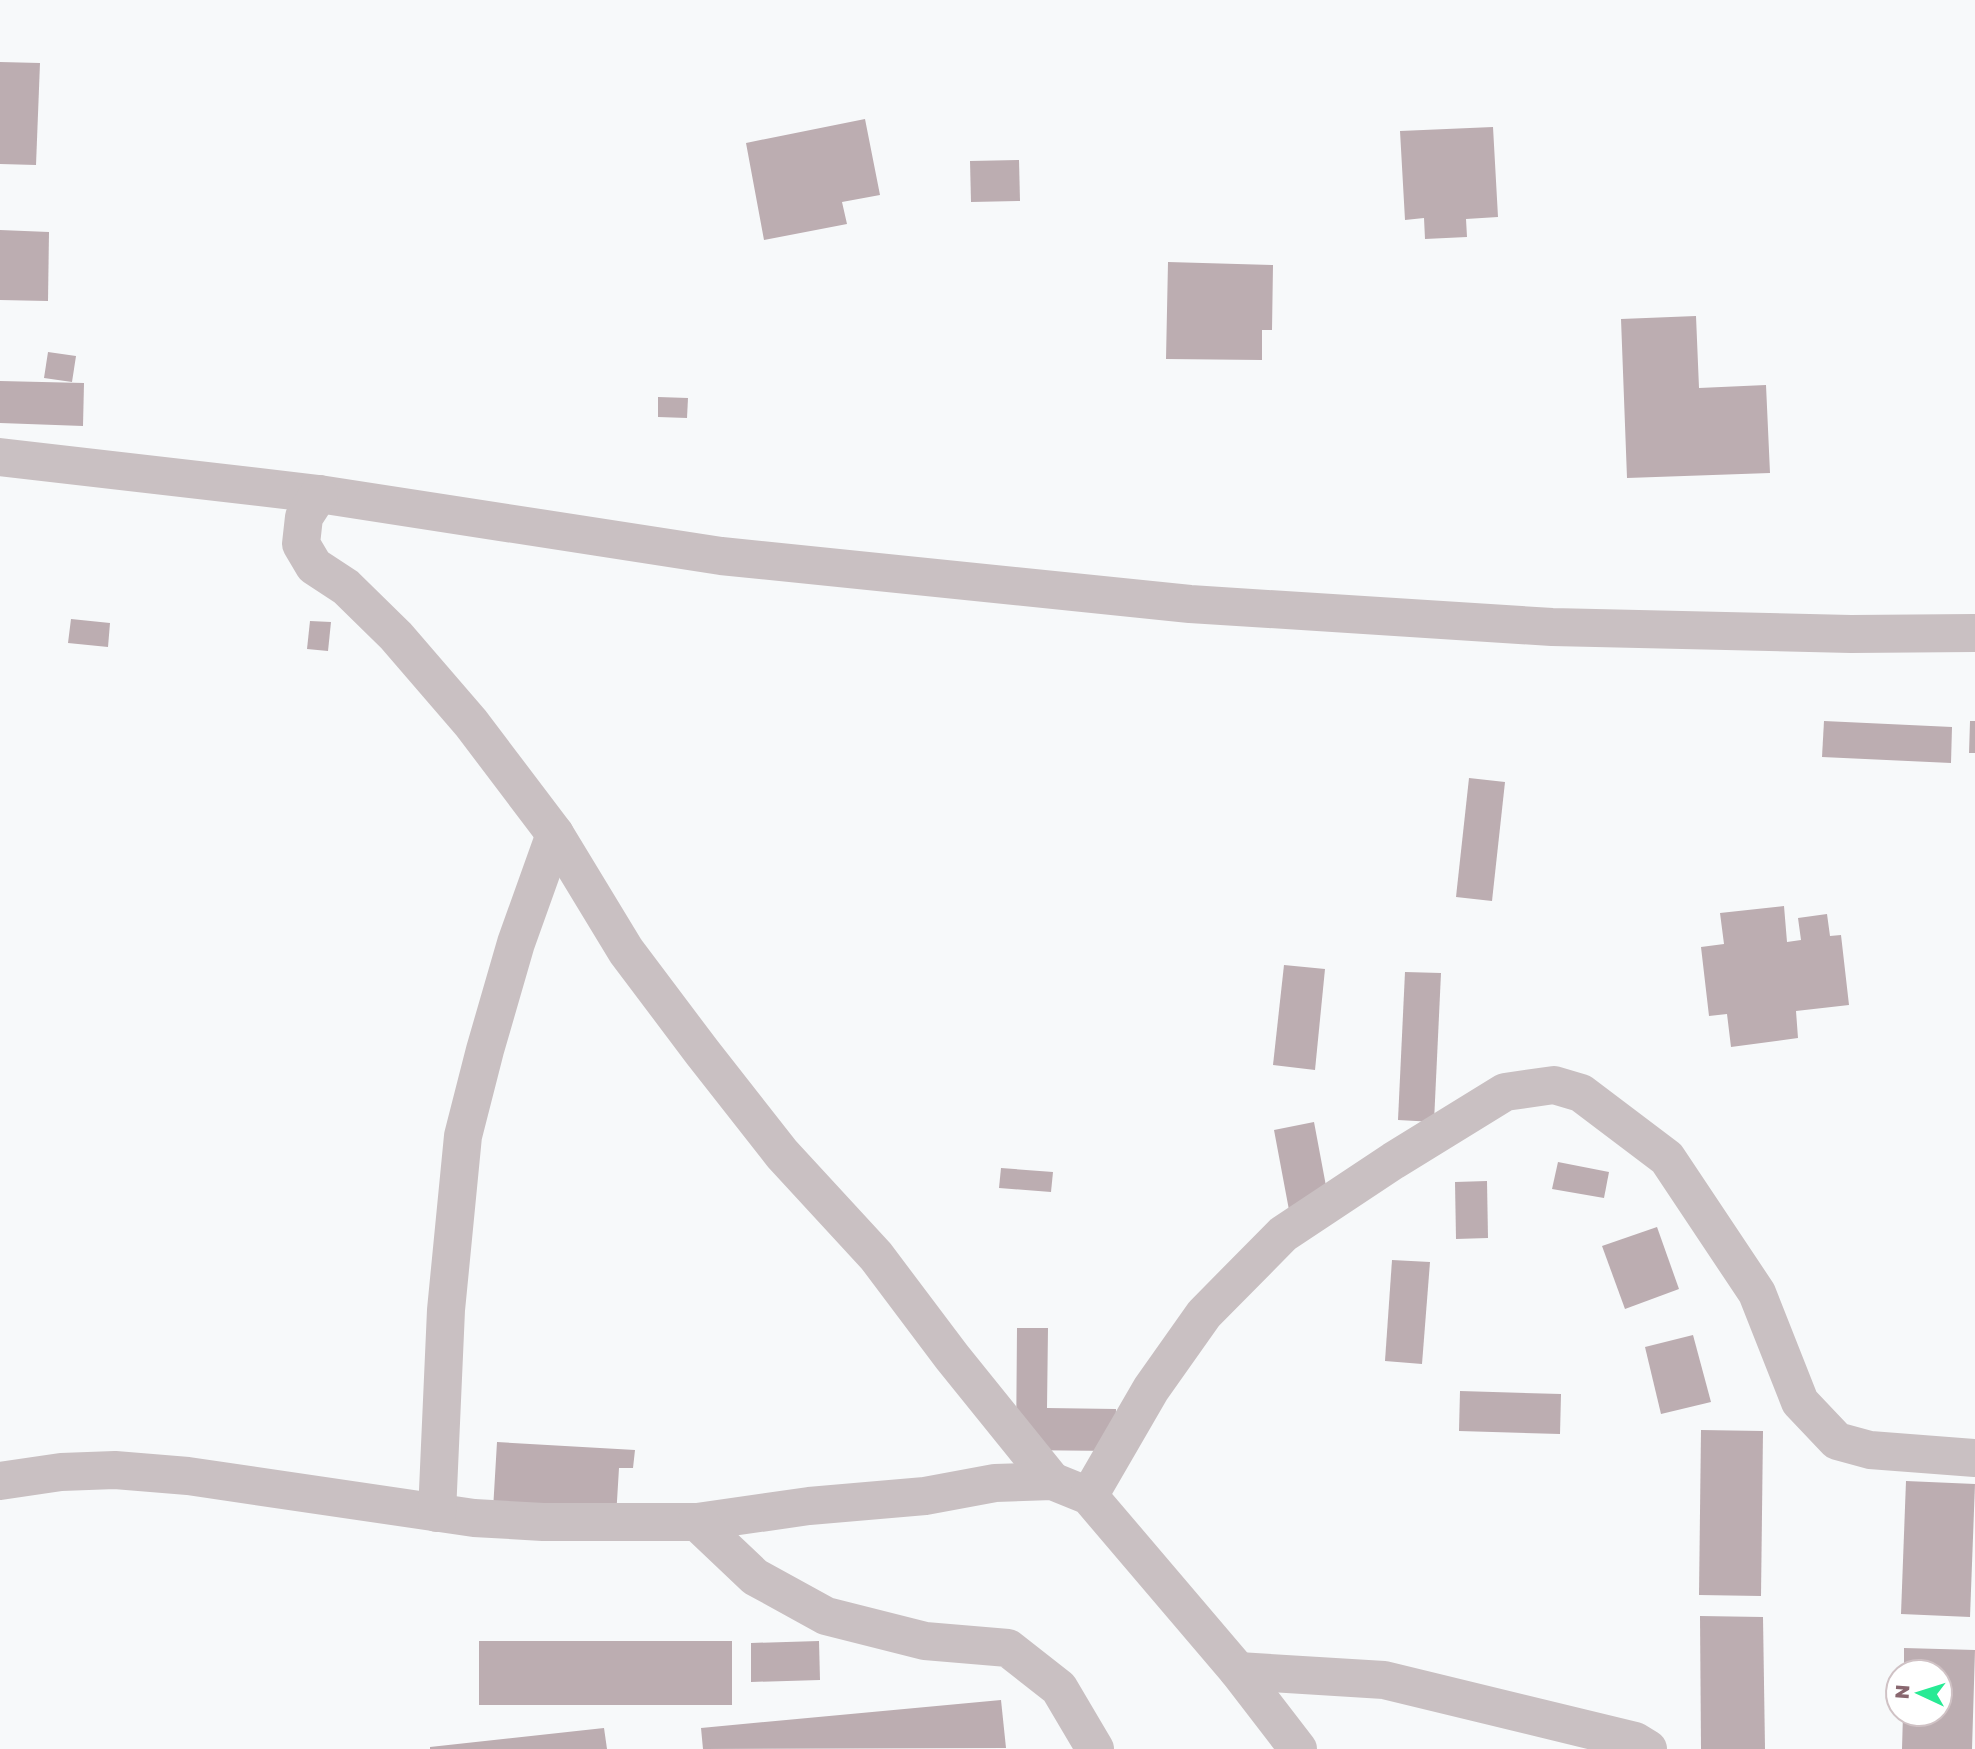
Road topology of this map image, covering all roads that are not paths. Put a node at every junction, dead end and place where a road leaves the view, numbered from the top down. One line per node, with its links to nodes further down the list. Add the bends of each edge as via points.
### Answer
1 (0, 457): 2 (street)
2 (319, 494): 3 (street, via 721,556 1190,604 1552,627); 4 (street, via 304,517 301,544 314,566 346,587 396,636 471,723)
3 (1975, 633)
4 (555, 834): 7 (street, via 626,951 702,1052 782,1154 876,1256); 9 (street, via 516,943 463,1136 446,1310)
5 (1975, 1458): 8 (street, via 1870,1450 1837,1441 1800,1402 1757,1293 1667,1158 1581,1093 1554,1085 1505,1093 1283,1234 1204,1314 1151,1389)
6 (0, 1481): 9 (street, via 116,1469)
7 (1052, 1481): 8 (street); 10 (street, via 995,1483 925,1496)
8 (1089, 1496): 11 (street)
9 (437, 1513): 10 (street, via 543,1522)
10 (697, 1522): 12 (street, via 755,1577 827,1616 925,1642 1008,1648 1059,1688)
11 (1238, 1671): 13 (street); 14 (street, via 1384,1680 1635,1741)
12 (1095, 1749)
13 (1298, 1749)
14 (1648, 1749)

